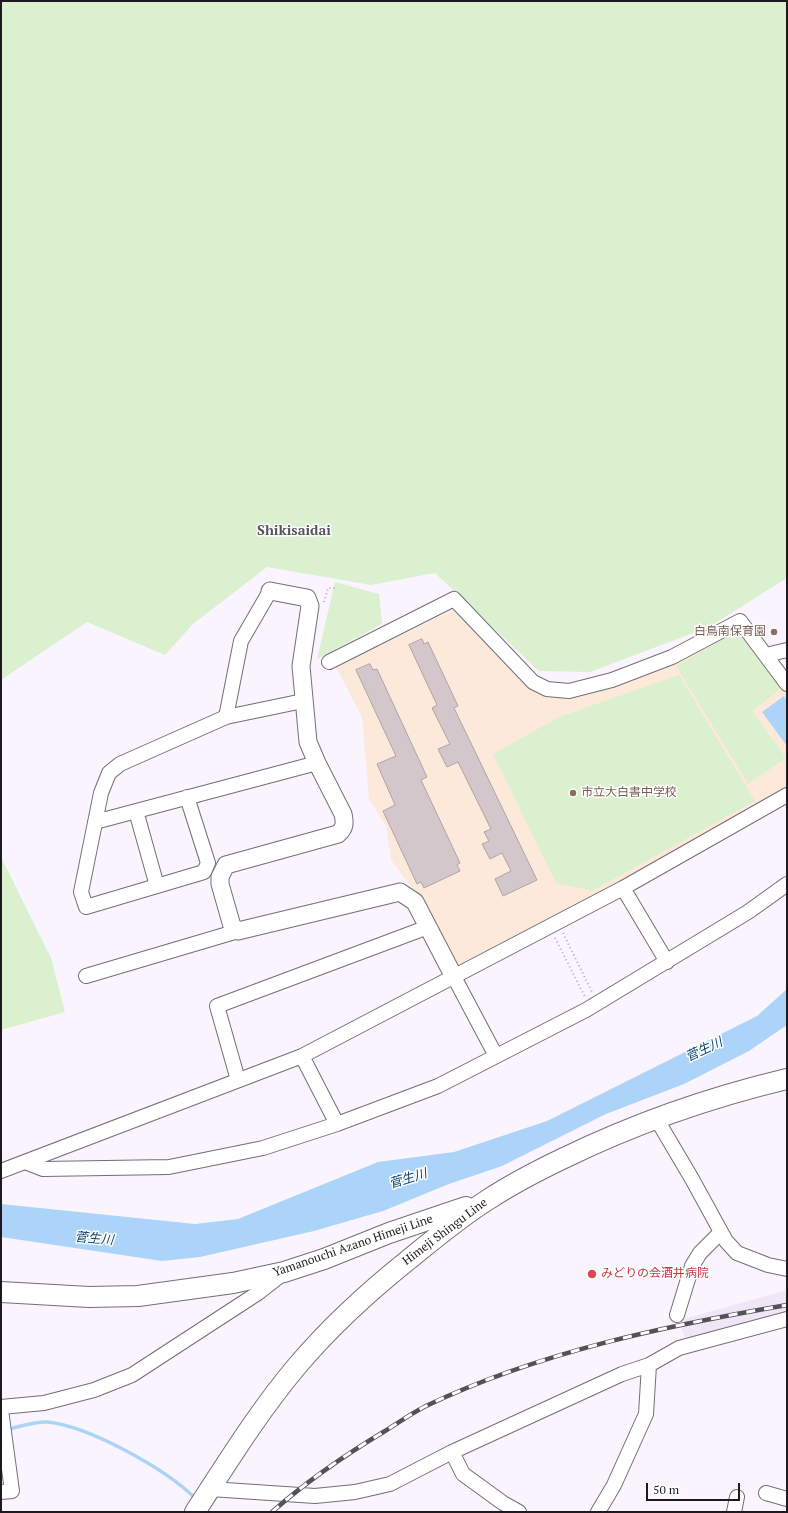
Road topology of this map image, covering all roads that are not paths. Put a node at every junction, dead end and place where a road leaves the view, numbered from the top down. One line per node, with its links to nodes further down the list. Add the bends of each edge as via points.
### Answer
1 (270, 591): 6 (street, via 307,598 310,606 301,666); 7 (street, via 241,641)
2 (787, 650): 3 (street)
3 (766, 655): 4 (street, via 740,621 672,657 612,680 569,691 547,689 533,682 454,599); 5 (street)
4 (329, 662)
5 (787, 684)
6 (303, 701): 7 (street); 8 (street, via 308,742)
7 (226, 718): 12 (street, via 120,764 108,773)
8 (317, 763): 10 (street); 17 (street, via 343,814 343,829 338,834 226,865 220,877 220,884 232,926)
9 (787, 796): 15 (street)
10 (187, 797): 11 (street); 14 (street, via 208,863 204,872)
11 (136, 811): 12 (street); 14 (street)
12 (95, 822): 14 (street, via 81,892 86,906)
13 (787, 884): 18 (street, via 748,912)
14 (157, 886)
15 (623, 888): 18 (street); 19 (street)
16 (428, 927): 17 (street, via 415,902 400,892); 19 (street); 24 (street, via 217,1006)
17 (238, 931): 20 (street)
18 (667, 962): 22 (street, via 594,1006)
19 (453, 975): 21 (street); 22 (street)
20 (86, 976)
21 (302, 1056): 24 (street); 26 (street)
22 (496, 1056): 26 (street, via 438,1086)
23 (787, 1079): 25 (main road, Himeji Shingu Line, via 729,1093)
24 (238, 1080): 27 (street)
25 (656, 1118): 29 (main road, Himeji Shingu Line, via 578,1151); 31 (street)
26 (337, 1124): 27 (street, via 263,1148 169,1167 43,1169)
27 (25, 1162): 28 (street)
28 (1, 1171)
29 (489, 1199): 30 (main road, Yamanouchi Azano Himeji Line); 32 (main road, Himeji Shingu Line)
30 (412, 1225): 32 (main road, via 418,1240); 34 (main road, Yamanouchi Azano Himeji Line)
31 (721, 1232): 33 (street, via 726,1242 737,1253 768,1265); 36 (street, via 700,1253 692,1266)
32 (413, 1256): 41 (main road, Himeji Shingu Line, via 371,1290 297,1367 251,1428)
33 (787, 1268)
34 (284, 1272): 35 (main road, Yamanouchi Azano Himeji Line, via 233,1283 138,1296 89,1297); 39 (street, via 258,1294 132,1375 94,1390 44,1403)
35 (1, 1292)
36 (678, 1315)
37 (787, 1319): 38 (street, via 679,1348)
38 (650, 1365): 40 (street, via 622,1374); 48 (street, via 646,1414 614,1485)
39 (2, 1419): 42 (street, via 12,1491)
40 (452, 1452): 41 (street, via 390,1484 355,1492 315,1496); 47 (street, via 462,1474)
41 (210, 1489): 46 (main road, Himeji Shingu Line)
42 (1, 1492)
43 (766, 1493): 45 (street)
44 (737, 1497): 49 (street)
45 (787, 1499)
46 (195, 1512)
47 (519, 1512)
48 (598, 1512)
49 (734, 1512)

